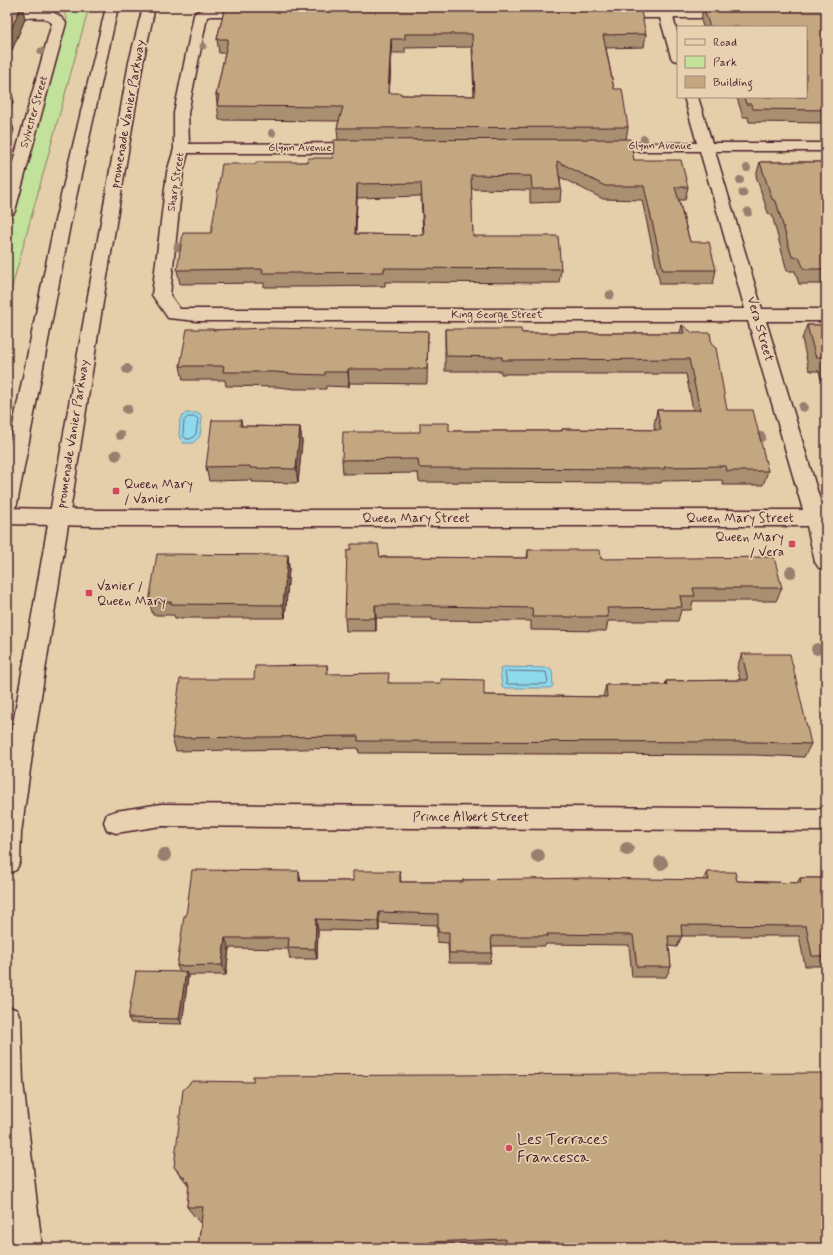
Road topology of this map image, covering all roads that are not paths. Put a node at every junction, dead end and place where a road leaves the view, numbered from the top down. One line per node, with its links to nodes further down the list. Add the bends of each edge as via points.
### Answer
1 (112, 7): 19 (street, via 62,225)
2 (149, 7): 21 (street, promenade Vanier Parkway, via 136,62)
3 (664, 10): 6 (street); 7 (street); 8 (street)
4 (266, 12): 14 (street, Sharp Street, via 209,12 201,15 181,113)
5 (7, 13): 15 (street, Sylvester Street, via 51,16 58,20 59,24 19,144)
6 (600, 14)
7 (748, 14)
8 (677, 54)
9 (691, 98): 10 (street, Vera Street)
10 (706, 146): 11 (street, Glynn Avenue); 12 (street, Glynn Avenue); 17 (street, Vera Street)
11 (587, 147)
12 (826, 147)
13 (376, 148): 14 (street, Glynn Avenue)
14 (182, 149): 16 (street, Sharp Street, via 175,172 161,295)
15 (7, 211)
16 (171, 308): 17 (street, King George Street, via 174,314 198,315)
17 (756, 315): 18 (street, King George Street); 22 (street, Vera Street)
18 (826, 315)
19 (7, 504)
20 (7, 516): 21 (street, Queen Mary Street)
21 (60, 517): 22 (street, Queen Mary Street); 26 (street, promenade Vanier Parkway, via 22,740)
22 (821, 518): 23 (street, Vera Street)
23 (826, 562)
24 (826, 820): 25 (street, Prince Albert Street, via 161,815)
25 (116, 822)
26 (7, 862)
27 (7, 1020): 28 (street, via 9,1082)
28 (26, 1248)

